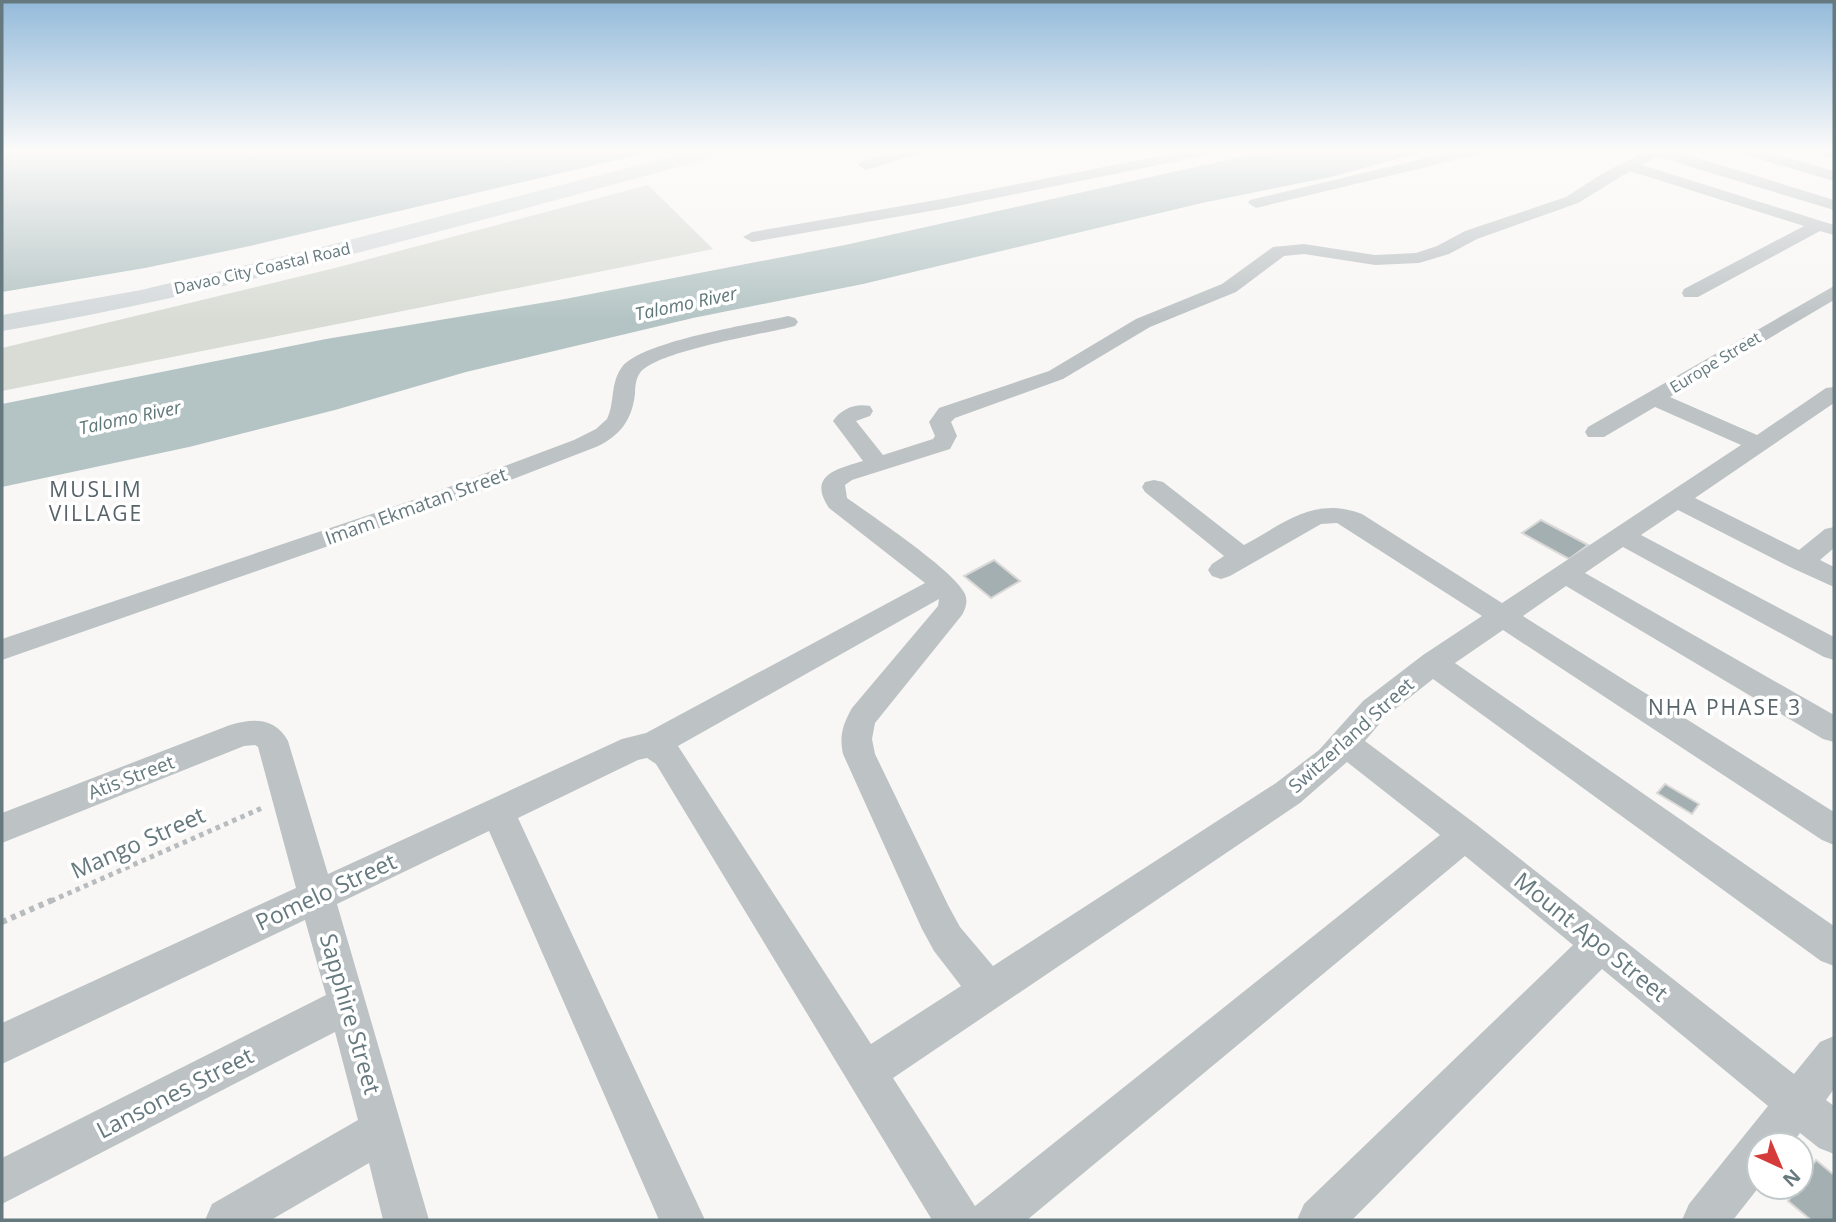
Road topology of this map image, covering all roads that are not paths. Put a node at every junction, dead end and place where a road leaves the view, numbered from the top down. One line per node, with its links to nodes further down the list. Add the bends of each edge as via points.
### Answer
1 (505, 206): 10 (main road, Davao City Coastal Road, via 141,297)
2 (929, 206): 6 (street)
3 (1555, 206): 16 (street, via 1419,258 1375,260 1304,249 1279,251 1229,288 1143,323 1056,375 947,414 940,422 946,436 942,444)
4 (1757, 206): 5 (street)
5 (1827, 228): 8 (street)
6 (752, 237)
7 (1834, 292): 12 (street, Europe Street)
8 (1691, 293)
9 (788, 322): 26 (street, Imam Ekmatan Street, via 643,360 629,372 617,422 577,447)
10 (2, 323)
11 (1834, 394): 15 (street, Switzerland Street)
12 (1653, 398): 14 (street, Europe Street); 15 (street)
13 (862, 411): 16 (street, via 844,421)
14 (1596, 432)
15 (1759, 444): 18 (street, Switzerland Street)
16 (878, 464): 24 (street, via 837,479 834,497)
17 (1154, 487): 25 (street, via 1231,564 1304,521 1340,515)
18 (1676, 499): 20 (street, Switzerland Street); 21 (street)
19 (1834, 535): 21 (street)
20 (1622, 536): 22 (street, Switzerland Street); 27 (street)
21 (1801, 562): 23 (street)
22 (1566, 574): 25 (street, Switzerland Street); 29 (street)
23 (1834, 578)
24 (944, 584): 32 (street, Pomelo Street); 40 (street, via 953,597 952,608 863,716 855,738 935,917)
25 (1502, 617): 28 (street, Switzerland Street); 35 (street)
26 (2, 650)
27 (1834, 650)
28 (1433, 663): 31 (street, Switzerland Street, via 1374,709); 39 (street)
29 (1834, 730)
30 (261, 732): 34 (street, Atis Street, via 241,734); 37 (street, Sapphire Street, via 272,741)
31 (1346, 744): 36 (street, Mount Apo Street); 40 (street, Switzerland Street, via 1288,793)
32 (652, 745): 33 (street, Pomelo Street, via 633,748); 44 (street, via 667,755)
33 (498, 812): 37 (street, Pomelo Street); 53 (street)
34 (2, 828)
35 (1834, 830)
36 (1465, 835): 38 (street, Mount Apo Street); 55 (street)
37 (318, 897): 41 (street, Sapphire Street); 42 (street, Pomelo Street)
38 (1601, 944): 45 (street, Mount Apo Street); 56 (street)
39 (1834, 948)
40 (988, 990): 44 (street, Switzerland Street)
41 (348, 1004): 46 (street, Sapphire Street); 50 (street, Lansones Street)
42 (2, 1044)
43 (1834, 1056): 45 (street)
44 (865, 1072): 54 (street)
45 (1797, 1103): 47 (street); 48 (street, Mount Apo Street)
46 (383, 1130): 51 (street); 52 (street, Sapphire Street)
47 (1775, 1131)
48 (1834, 1133)
49 (1745, 1169): 57 (street)
50 (2, 1182)
51 (228, 1220)
52 (407, 1220)
53 (682, 1220)
54 (958, 1220)
55 (992, 1220)
56 (1321, 1220)
57 (1705, 1220)

